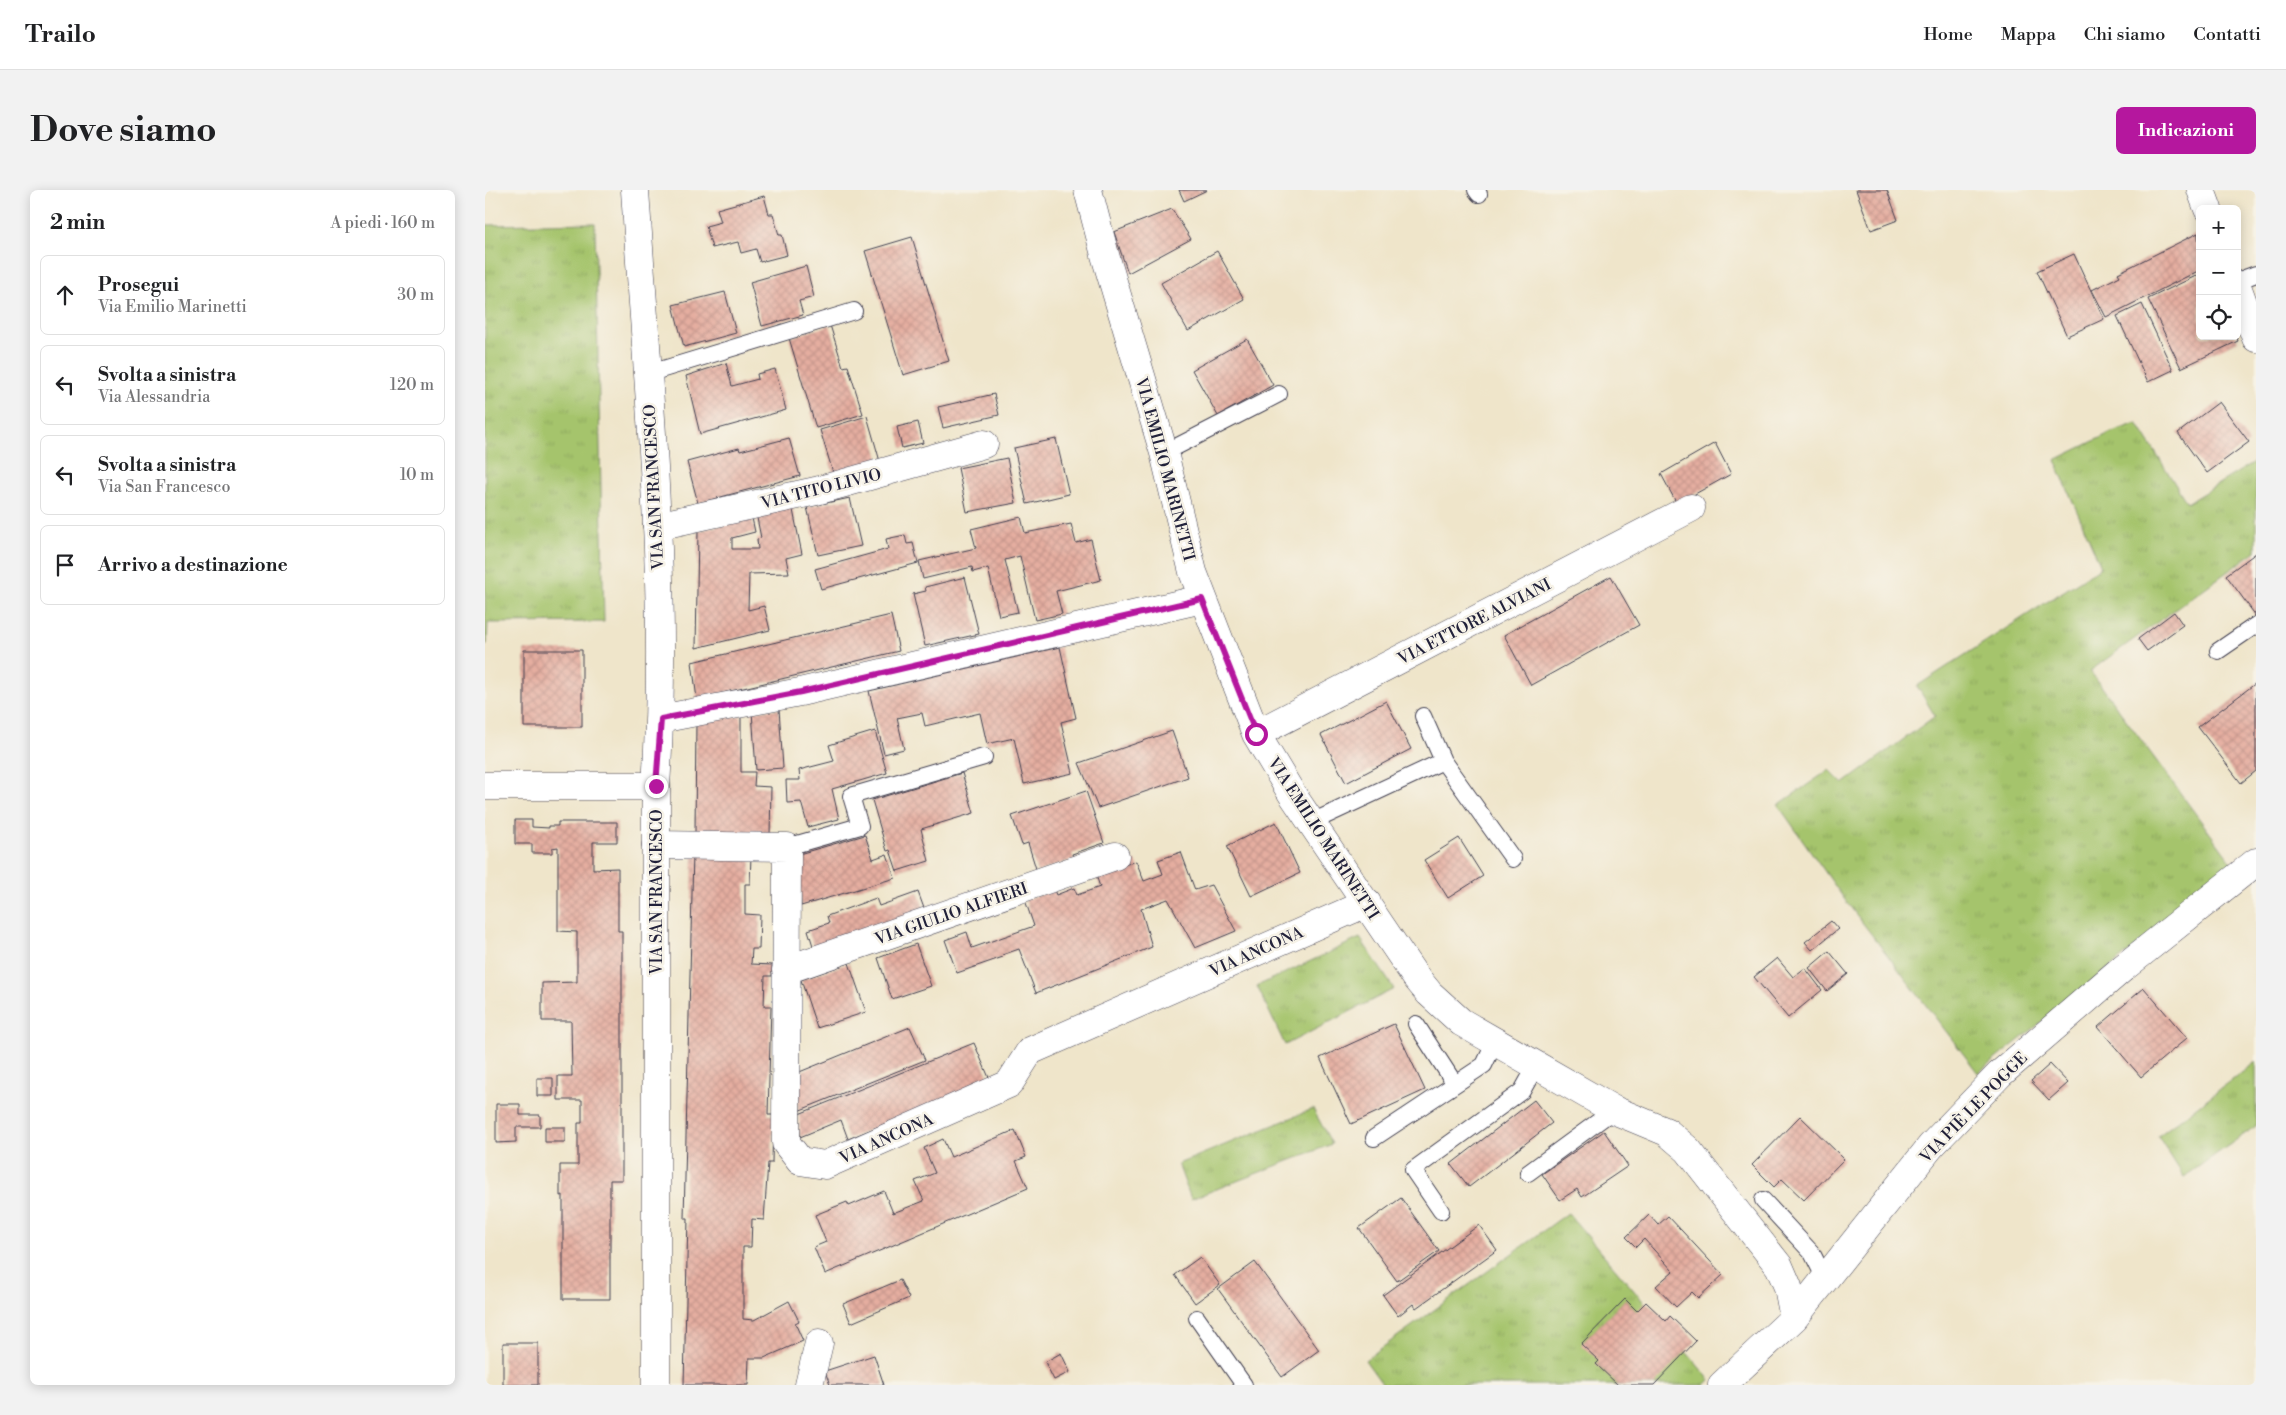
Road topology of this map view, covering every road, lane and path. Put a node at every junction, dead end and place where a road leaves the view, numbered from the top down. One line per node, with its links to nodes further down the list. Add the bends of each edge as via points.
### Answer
1 (635, 190): 10 (street, VIA SAN FRANCESCO)
2 (1088, 190): 13 (street, VIA EMILIO MARINETTI)
3 (2201, 190): 4 (street)
4 (2207, 205)
5 (2256, 274): 6 (lane)
6 (2241, 280)
7 (2240, 295): 9 (street)
8 (854, 311): 10 (lane)
9 (2256, 338)
10 (647, 374): 15 (street, VIA SAN FRANCESCO)
11 (1279, 394): 13 (lane)
12 (984, 444): 15 (street, VIA TITO LIVIO, via 816,491)
13 (1164, 452): 16 (street, VIA EMILIO MARINETTI)
14 (1691, 508): 21 (street, VIA ETTORE ALVIANI)
15 (657, 526): 20 (street, VIA SAN FRANCESCO)
16 (1202, 599): 20 (street, via 801,692); 21 (street, VIA EMILIO MARINETTI)
17 (2256, 625): 18 (lane)
18 (2218, 651)
19 (1423, 716): 23 (lane)
20 (661, 719): 25 (street, VIA SAN FRANCESCO)
21 (1256, 734): 26 (street, VIA EMILIO MARINETTI)
22 (983, 757): 28 (lane, via 851,796 860,826)
23 (1443, 761): 26 (lane); 30 (lane)
24 (485, 786): 25 (street)
25 (656, 786): 27 (street, VIA SAN FRANCESCO)
26 (1312, 822): 32 (street, VIA EMILIO MARINETTI)
27 (656, 845): 28 (street); 47 (street, VIA SAN FRANCESCO)
28 (787, 847): 33 (street, VIA ANCONA)
29 (1115, 856): 33 (street, VIA GIULIO ALFIERI)
30 (1513, 859)
31 (2256, 862): 43 (street, VIA PIÈ LE POGGE, via 2123,968 2000,1074 1931,1146)
32 (1367, 902): 33 (street, VIA ANCONA, via 1030,1051 1009,1084 825,1165 800,1161 787,1143); 35 (street, VIA EMILIO MARINETTI, via 1429,993 1461,1022)
33 (786, 970)
34 (1416, 1024): 37 (lane)
35 (1495, 1042): 36 (street, VIA EMILIO MARINETTI); 37 (lane, via 1484,1065)
36 (1536, 1066): 38 (street, VIA EMILIO MARINETTI); 42 (lane, via 1521,1091 1413,1170)
37 (1455, 1084): 39 (lane)
38 (1614, 1110): 40 (lane); 45 (street, VIA EMILIO MARINETTI, via 1667,1132 1688,1150 1779,1266 1788,1287)
39 (1374, 1138)
40 (1528, 1174)
41 (1763, 1200): 43 (lane, via 1812,1253)
42 (1441, 1210)
43 (1825, 1279): 45 (street, VIA PIÈ LE POGGE)
44 (1197, 1318): 49 (lane)
45 (1794, 1318): 50 (street, VIA PIÈ LE POGGE)
46 (819, 1344): 48 (street)
47 (656, 1385)
48 (809, 1385)
49 (1244, 1385)
50 (1722, 1385)

